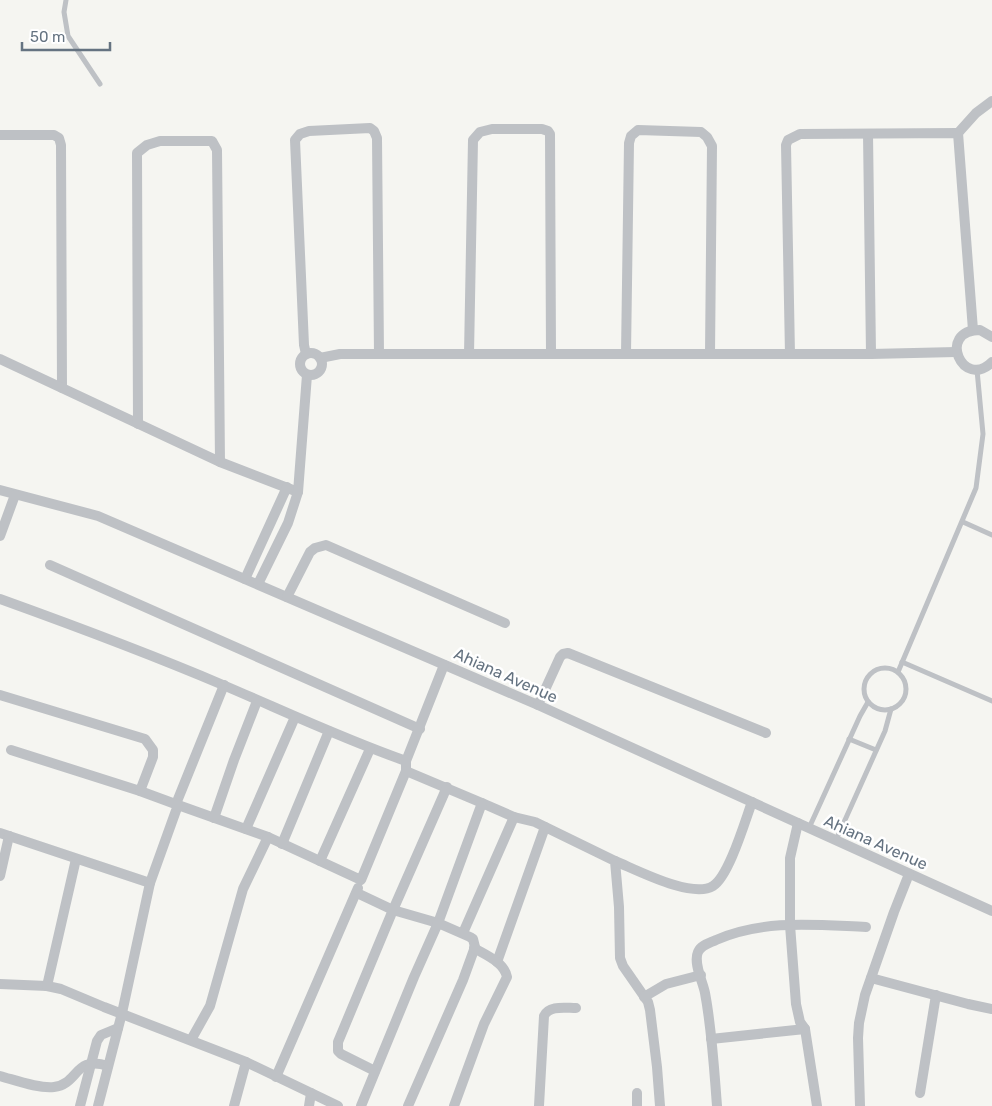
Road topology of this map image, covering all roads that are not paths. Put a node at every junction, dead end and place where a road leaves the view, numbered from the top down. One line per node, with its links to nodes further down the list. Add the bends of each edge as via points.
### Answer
1 (66, 0): 2 (lane, via 64,12 68,36)
2 (100, 84)
3 (992, 101): 4 (street)
4 (958, 133): 5 (street); 7 (street)
5 (868, 134): 16 (street, via 800,134 788,140 786,145); 17 (street)
6 (0, 135): 23 (street, via 54,135 60,138)
7 (973, 330): 8 (street); 9 (street, via 960,337)
8 (992, 336)
9 (956, 352): 17 (street); 21 (street, via 963,365)
10 (306, 354): 11 (street, via 295,140 309,131 370,128 377,138); 18 (street); 22 (street, via 299,365)
11 (379, 354): 12 (street); 18 (street, via 340,354)
12 (469, 354): 13 (street); 13 (street, via 473,140 480,132 492,129 542,129 550,134)
13 (551, 354): 14 (street)
14 (626, 354): 15 (street); 15 (street, via 629,143 638,130 701,132 712,146)
15 (710, 354): 16 (street)
16 (790, 354): 17 (street)
17 (871, 354)
18 (320, 358): 22 (street, via 321,370 315,375)
19 (0, 359): 23 (street)
20 (992, 362): 21 (street)
21 (977, 370): 30 (lane, via 983,434 976,488)
22 (307, 375): 28 (street)
23 (62, 388): 24 (street)
24 (138, 424): 25 (street); 25 (street, via 137,154 147,145 160,141 212,141 217,150)
25 (220, 462): 26 (street)
26 (287, 487): 28 (street); 34 (street)
27 (0, 490): 29 (street, Ahiana Avenue)
28 (298, 492): 35 (street, via 288,524)
29 (15, 495): 32 (street); 34 (street, Ahiana Avenue, via 98,516)
30 (963, 522): 31 (lane); 39 (lane)
31 (992, 535)
32 (0, 536)
33 (50, 565): 50 (street)
34 (244, 579): 35 (street, Ahiana Avenue)
35 (258, 584): 36 (street, Ahiana Avenue)
36 (287, 597): 38 (street, via 310,552 326,545); 40 (street, Ahiana Avenue)
37 (0, 599): 42 (street)
38 (505, 623)
39 (902, 662): 41 (lane); 45 (lane)
40 (444, 665): 47 (street, Ahiana Avenue); 50 (street)
41 (898, 672): 46 (lane, via 881,668 867,678 864,686); 48 (lane, via 904,679 905,697)
42 (224, 685): 44 (street); 62 (street)
43 (0, 695): 59 (street, via 145,739 153,757)
44 (257, 701): 49 (street); 64 (street)
45 (992, 701)
46 (868, 702): 48 (lane, via 875,708); 53 (lane)
47 (538, 705): 52 (street, via 560,657 568,653); 60 (street, Ahiana Avenue)
48 (891, 710): 56 (lane)
49 (294, 717): 51 (street); 68 (street)
50 (420, 729): 57 (street)
51 (329, 731): 54 (street); 72 (street)
52 (766, 733)
53 (849, 738): 56 (lane); 67 (lane)
54 (370, 749): 57 (street); 74 (street)
55 (11, 750): 59 (street)
56 (876, 750): 71 (lane)
57 (406, 766): 58 (street); 78 (street)
58 (447, 787): 61 (street); 81 (street)
59 (140, 791): 62 (street)
60 (752, 802): 65 (street, Ahiana Avenue); 75 (street, via 727,867 713,886 695,889 673,884)
61 (482, 803): 63 (street); 83 (street)
62 (177, 804): 64 (street); 79 (street)
63 (514, 817): 66 (street); 86 (street)
64 (214, 818): 68 (street)
65 (798, 823): 67 (street, Ahiana Avenue); 84 (street, via 790,858)
66 (546, 827): 75 (street); 88 (street)
67 (809, 828): 71 (street, Ahiana Avenue)
68 (246, 829): 70 (street)
69 (5, 835): 73 (street); 77 (street)
70 (268, 837): 72 (street); 100 (street, via 243,889 210,1006)
71 (836, 840): 76 (street, Ahiana Avenue)
72 (282, 844): 74 (street)
73 (76, 859): 79 (street); 92 (street)
74 (320, 861): 78 (street)
75 (615, 861): 94 (street, via 620,958)
76 (909, 874): 82 (street, Ahiana Avenue); 90 (street)
77 (0, 876)
78 (361, 880): 80 (street)
79 (150, 883): 97 (street)
80 (357, 893): 81 (street); 107 (street)
81 (393, 910): 83 (street); 105 (street, via 338,1042 341,1054)
82 (992, 911)
83 (438, 923): 86 (street); 105 (street)
84 (790, 925): 85 (street); 89 (street, via 750,929 705,945 697,954); 99 (street, via 796,1004 800,1022)
85 (866, 927)
86 (463, 933): 87 (street, via 472,939)
87 (474, 948): 88 (street); 117 (street)
88 (497, 962): 118 (street, via 507,974 506,980 484,1024)
89 (701, 975): 94 (street, via 666,984); 101 (street)
90 (871, 978): 93 (street); 124 (street, via 859,1023)
91 (0, 984): 92 (street)
92 (47, 986): 97 (street, via 61,988)
93 (936, 995): 96 (street); 110 (street)
94 (644, 997): 121 (street, via 650,1010)
95 (576, 1008): 119 (street, via 545,1012)
96 (992, 1009)
97 (122, 1013): 98 (street); 100 (street)
98 (118, 1028): 103 (street, via 101,1035); 104 (street)
99 (805, 1028): 101 (street); 123 (street)
100 (191, 1040): 102 (street)
101 (711, 1040): 122 (street)
102 (246, 1062): 107 (street); 113 (street)
103 (91, 1063): 104 (street); 106 (street, via 56,1087 47,1088); 111 (street)
104 (108, 1066): 112 (street)
105 (375, 1071): 116 (street)
106 (0, 1076)
107 (276, 1077): 108 (street)
108 (311, 1093): 114 (street); 115 (street)
109 (637, 1093): 120 (street)
110 (920, 1093)
111 (80, 1106)
112 (98, 1106)
113 (234, 1106)
114 (309, 1106)
115 (338, 1106)
116 (362, 1106)
117 (408, 1106)
118 (454, 1106)
119 (539, 1106)
120 (637, 1106)
121 (660, 1106)
122 (717, 1106)
123 (817, 1106)
124 (860, 1106)

